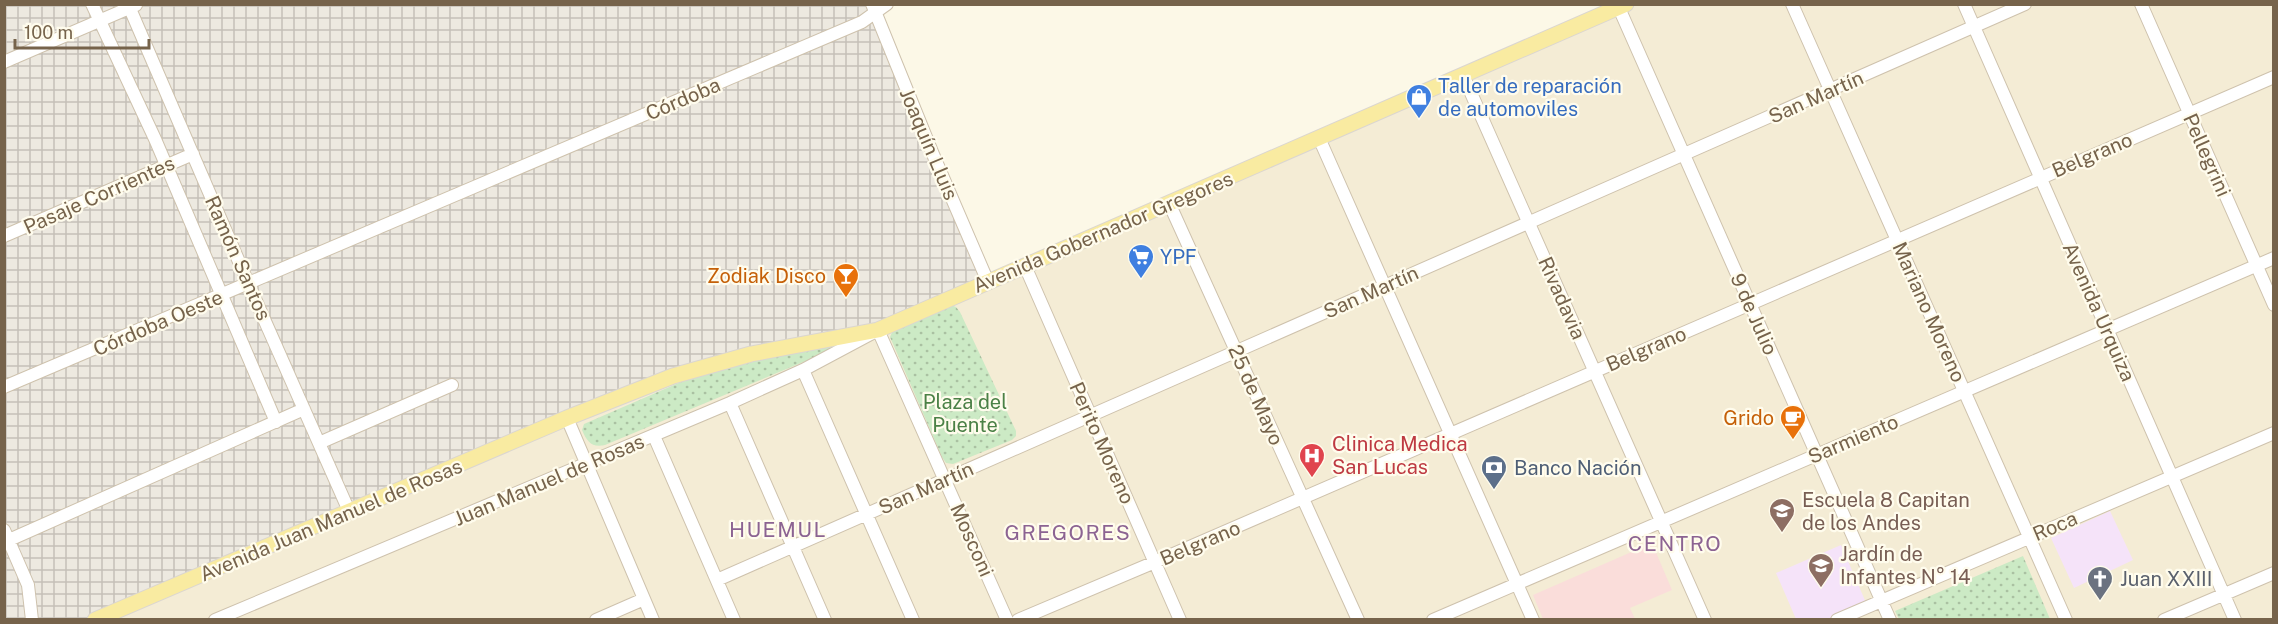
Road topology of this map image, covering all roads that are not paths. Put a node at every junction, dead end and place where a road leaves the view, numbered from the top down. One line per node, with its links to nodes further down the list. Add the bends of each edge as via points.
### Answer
1 (92, 4): 10 (street, Ramón Santos)
2 (887, 4): 9 (street, Córdoba)
3 (1792, 4): 15 (street, Mariano Moreno)
4 (1964, 4): 11 (street, Avenida Urquiza)
5 (2025, 4): 11 (street, San Martín)
6 (2141, 4): 16 (street, Pellegrini)
7 (132, 6): 10 (street); 18 (street, Ramón Santos)
8 (1623, 6): 13 (main road, Avenida Gobernador Gregores); 19 (street, 9 de Julio)
9 (874, 9): 22 (street, Córdoba, via 862,22); 30 (street, Joaquín Lluis)
10 (99, 21): 12 (street); 20 (street, Ramón Santos)
11 (1974, 27): 15 (street, San Martín); 21 (street, Avenida Urquiza)
12 (4, 62)
13 (1463, 75): 17 (main road, Avenida Gobernador Gregores); 24 (street, Rivadavia)
14 (2274, 76): 16 (street, Belgrano)
15 (1830, 90): 19 (street, San Martín); 26 (street, Mariano Moreno)
16 (2189, 113): 21 (street, Belgrano); 28 (street, Pellegrini)
17 (1319, 138): 23 (main road, Avenida Gobernador Gregores); 32 (street)
18 (192, 154): 20 (street, Pasaje Corrientes); 31 (street, Ramón Santos)
19 (1684, 155): 24 (street, San Martín); 34 (street, 9 de Julio)
20 (166, 165): 25 (street, Pasaje Corrientes); 33 (street, Ramón Santos)
21 (2040, 178): 26 (street, Belgrano); 36 (street, Avenida Urquiza)
22 (476, 187): 31 (street, Córdoba Oeste)
23 (1169, 203): 29 (main road, Avenida Gobernador Gregores); 38 (street, 25 de Mayo)
24 (1529, 223): 32 (street, San Martín); 40 (street, Rivadavia)
25 (4, 236)
26 (1897, 240): 34 (street, Belgrano); 43 (street, Mariano Moreno)
27 (2274, 258): 28 (street, Sarmiento)
28 (2256, 265): 35 (street, Pellegrini); 36 (street, Sarmiento)
29 (1025, 266): 30 (main road, Avenida Gobernador Gregores); 46 (street, Perito Moreno)
30 (988, 282): 37 (main road, Avenida Gobernador Gregores)
31 (249, 285): 33 (street, Córdoba Oeste); 45 (street, Ramón Santos)
32 (1384, 286): 38 (street, San Martín); 50 (street)
33 (222, 296): 42 (street, Córdoba Oeste); 48 (street, Ramón Santos)
34 (1750, 304): 40 (street, Belgrano); 53 (street, 9 de Julio)
35 (2274, 305)
36 (2107, 329): 43 (street, Sarmiento); 55 (street, Avenida Urquiza)
37 (878, 330): 39 (street, Juan Manuel de Rosas); 47 (main road, Avenida Gobernador Gregores, via 783,346 712,364); 56 (street, Mosconi)
38 (1236, 352): 46 (street, San Martín); 57 (street, 25 de Mayo)
39 (802, 370): 44 (street, Juan Manuel de Rosas); 59 (street)
40 (1595, 371): 50 (street, Belgrano); 60 (street, Rivadavia)
41 (452, 385): 52 (street)
42 (4, 387)
43 (1964, 391): 53 (street, Sarmiento); 61 (street, Mariano Moreno)
44 (730, 403): 51 (street, Juan Manuel de Rosas); 63 (street)
45 (304, 409): 48 (street); 52 (street, Ramón Santos)
46 (1090, 416): 56 (street, San Martín); 64 (street, Perito Moreno)
47 (567, 418): 54 (street); 58 (main road, Avenida Juan Manuel de Rosas)
48 (276, 422): 62 (street)
49 (2274, 433): 55 (street, Roca)
50 (1450, 434): 57 (street, Belgrano); 67 (street)
51 (654, 436): 54 (street, Juan Manuel de Rosas); 66 (street)
52 (319, 443): 58 (street, Ramón Santos)
53 (1816, 454): 60 (street, Sarmiento); 70 (street, 9 de Julio)
54 (587, 465): 69 (street); 73 (street, Juan Manuel de Rosas)
55 (2172, 477): 61 (street, Roca); 68 (street, Avenida Urquiza)
56 (946, 479): 59 (street, San Martín); 79 (street, Mosconi)
57 (1302, 498): 64 (street, Belgrano); 82 (street, 25 de Mayo)
58 (349, 511): 72 (main road, Avenida Juan Manuel de Rosas)
59 (867, 514): 63 (street, San Martín); 78 (street)
60 (1662, 521): 67 (street, Sarmiento); 85 (street, Rivadavia)
61 (2029, 537): 70 (street, Roca); 88 (street, Mariano Moreno)
62 (8, 542): 71 (street, via 28,585)
63 (792, 546): 66 (street, San Martín); 77 (street)
64 (1155, 562): 80 (street, Belgrano); 81 (street, Perito Moreno)
65 (2274, 573): 68 (street)
66 (717, 580): 76 (street)
67 (1518, 583): 83 (street, Sarmiento); 84 (street)
68 (2224, 594): 89 (street); 90 (street, Avenida Urquiza)
69 (644, 598): 74 (street); 75 (street)
70 (1881, 601): 86 (street, Roca); 87 (street, 9 de Julio)
71 (32, 620)
72 (94, 620)
73 (214, 620)
74 (596, 620)
75 (653, 620)
76 (734, 620)
77 (825, 620)
78 (913, 620)
79 (1007, 620)
80 (1018, 620)
81 (1180, 620)
82 (1358, 620)
83 (1433, 620)
84 (1533, 620)
85 (1705, 620)
86 (1837, 620)
87 (1890, 620)
88 (2066, 620)
89 (2164, 620)
90 (2235, 620)

